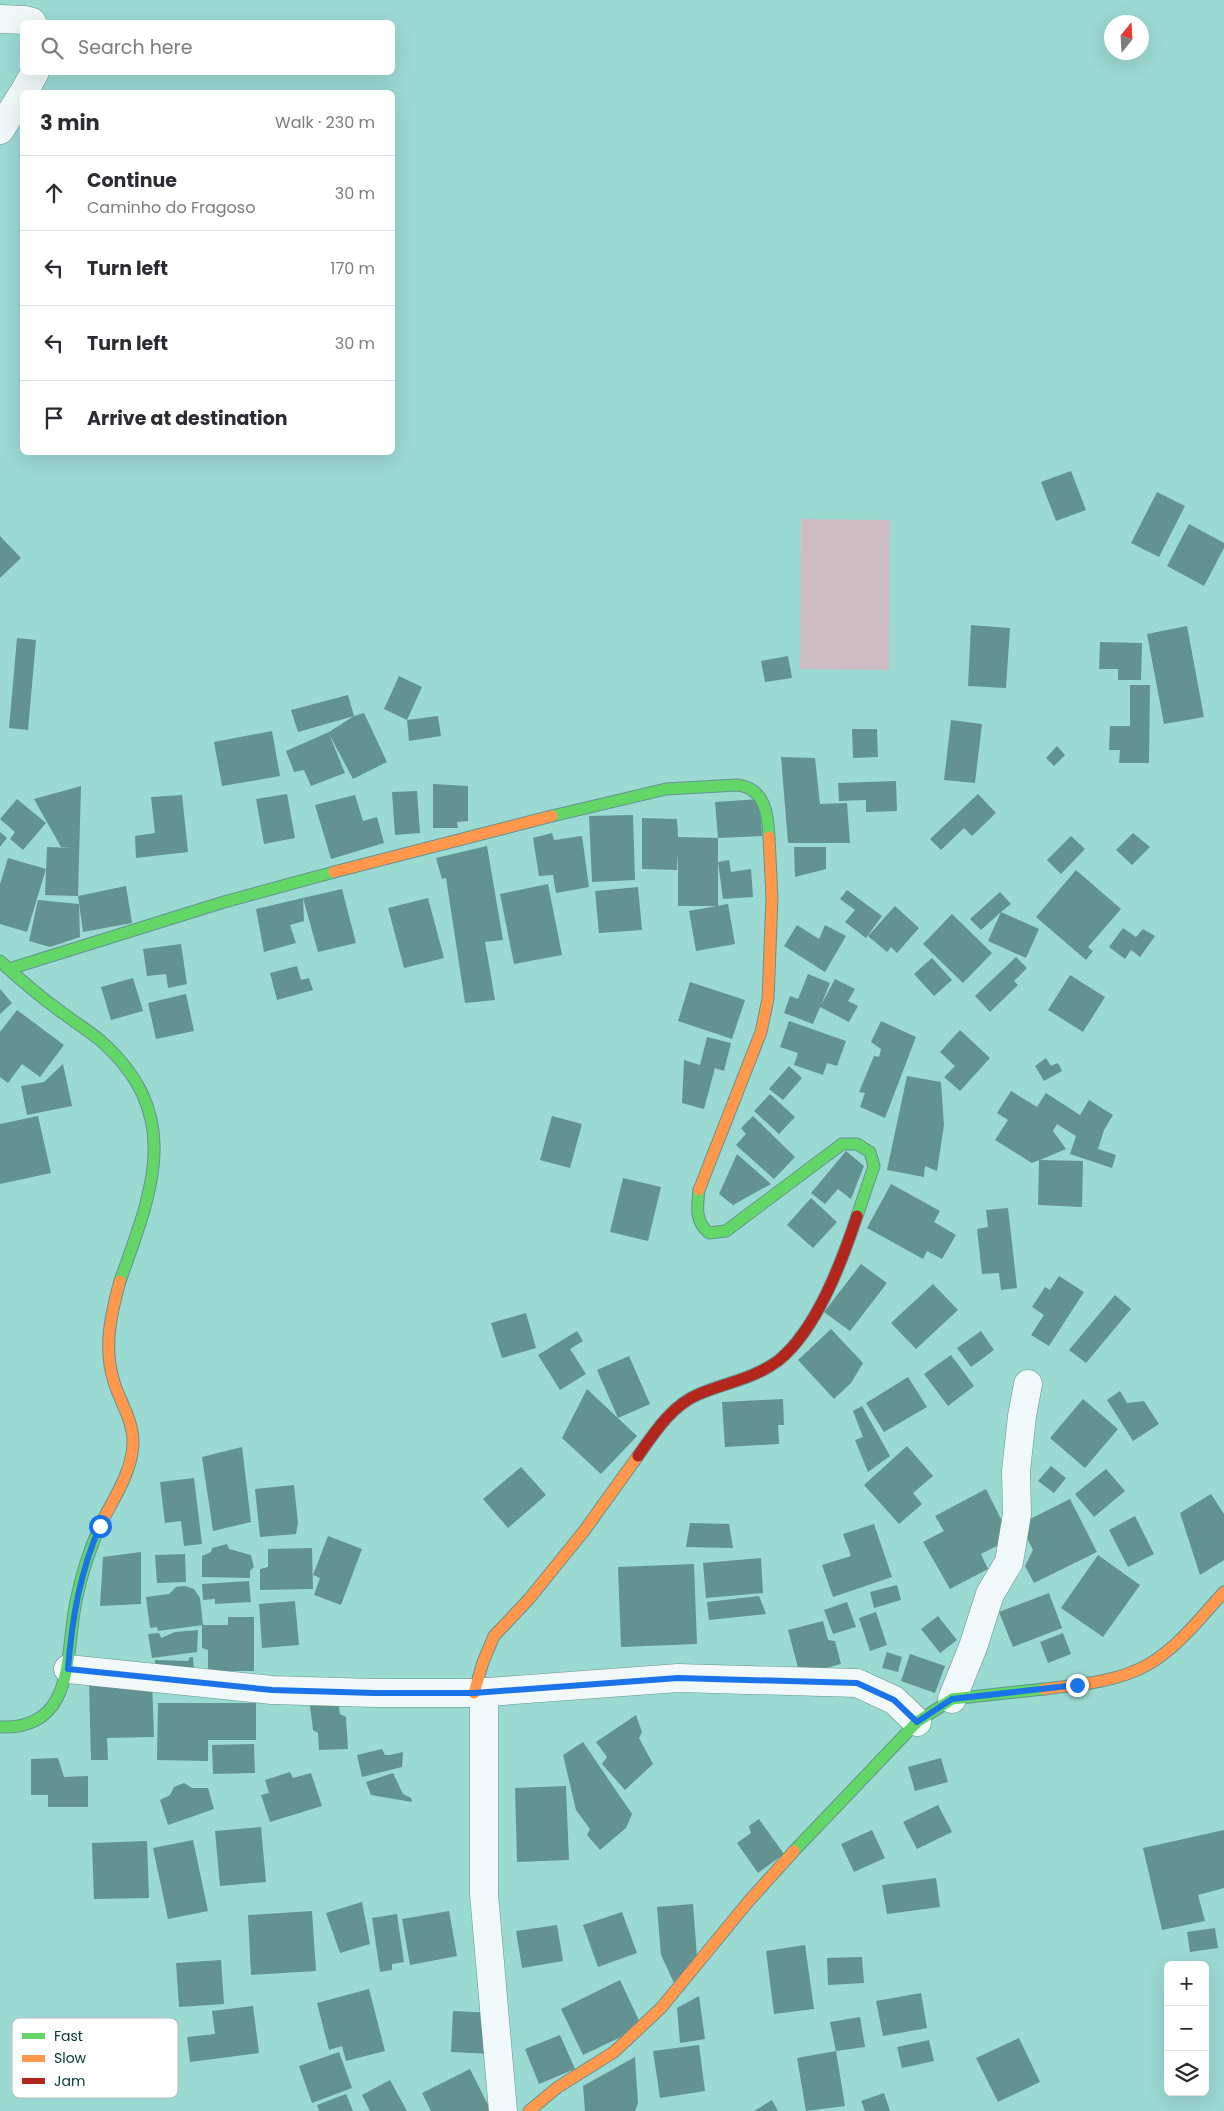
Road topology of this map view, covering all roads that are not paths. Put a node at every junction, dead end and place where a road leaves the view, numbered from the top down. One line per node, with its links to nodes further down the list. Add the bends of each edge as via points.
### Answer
1 (0, 19): 2 (street)
2 (24, 20)
3 (33, 75): 4 (street)
4 (25, 90)
5 (20, 99): 6 (street)
6 (0, 130)
7 (4, 965): 10 (street, via 106,1046 140,1094 155,1138 156,1163 150,1194 109,1330 109,1366 130,1423 133,1442 131,1462 87,1556 72,1626); 11 (street, via 446,842 666,789 737,785 746,786 761,798 768,814 772,898 768,999 761,1032 700,1187 698,1221 701,1229 709,1233 726,1231 842,1144 856,1144 870,1152 874,1166 870,1185 816,1312 799,1338 780,1360 739,1381 697,1394 661,1424 584,1531 494,1636 483,1662)
8 (1028, 1384): 12 (street, via 1016,1471 1016,1514 1009,1562 990,1594)
9 (1224, 1592): 12 (street, via 1170,1648 1149,1664 1128,1674 1077,1685)
10 (68, 1669): 11 (street, via 272,1690); 14 (street, via 63,1690 44,1717 20,1728)
11 (479, 1693): 13 (street, via 678,1678 857,1683 894,1700); 15 (street, via 484,1894)
12 (952, 1699): 13 (street)
13 (917, 1722): 16 (street, via 816,1826 661,2008 614,2052 558,2087)
14 (0, 1727)
15 (503, 2111)
16 (529, 2111)

